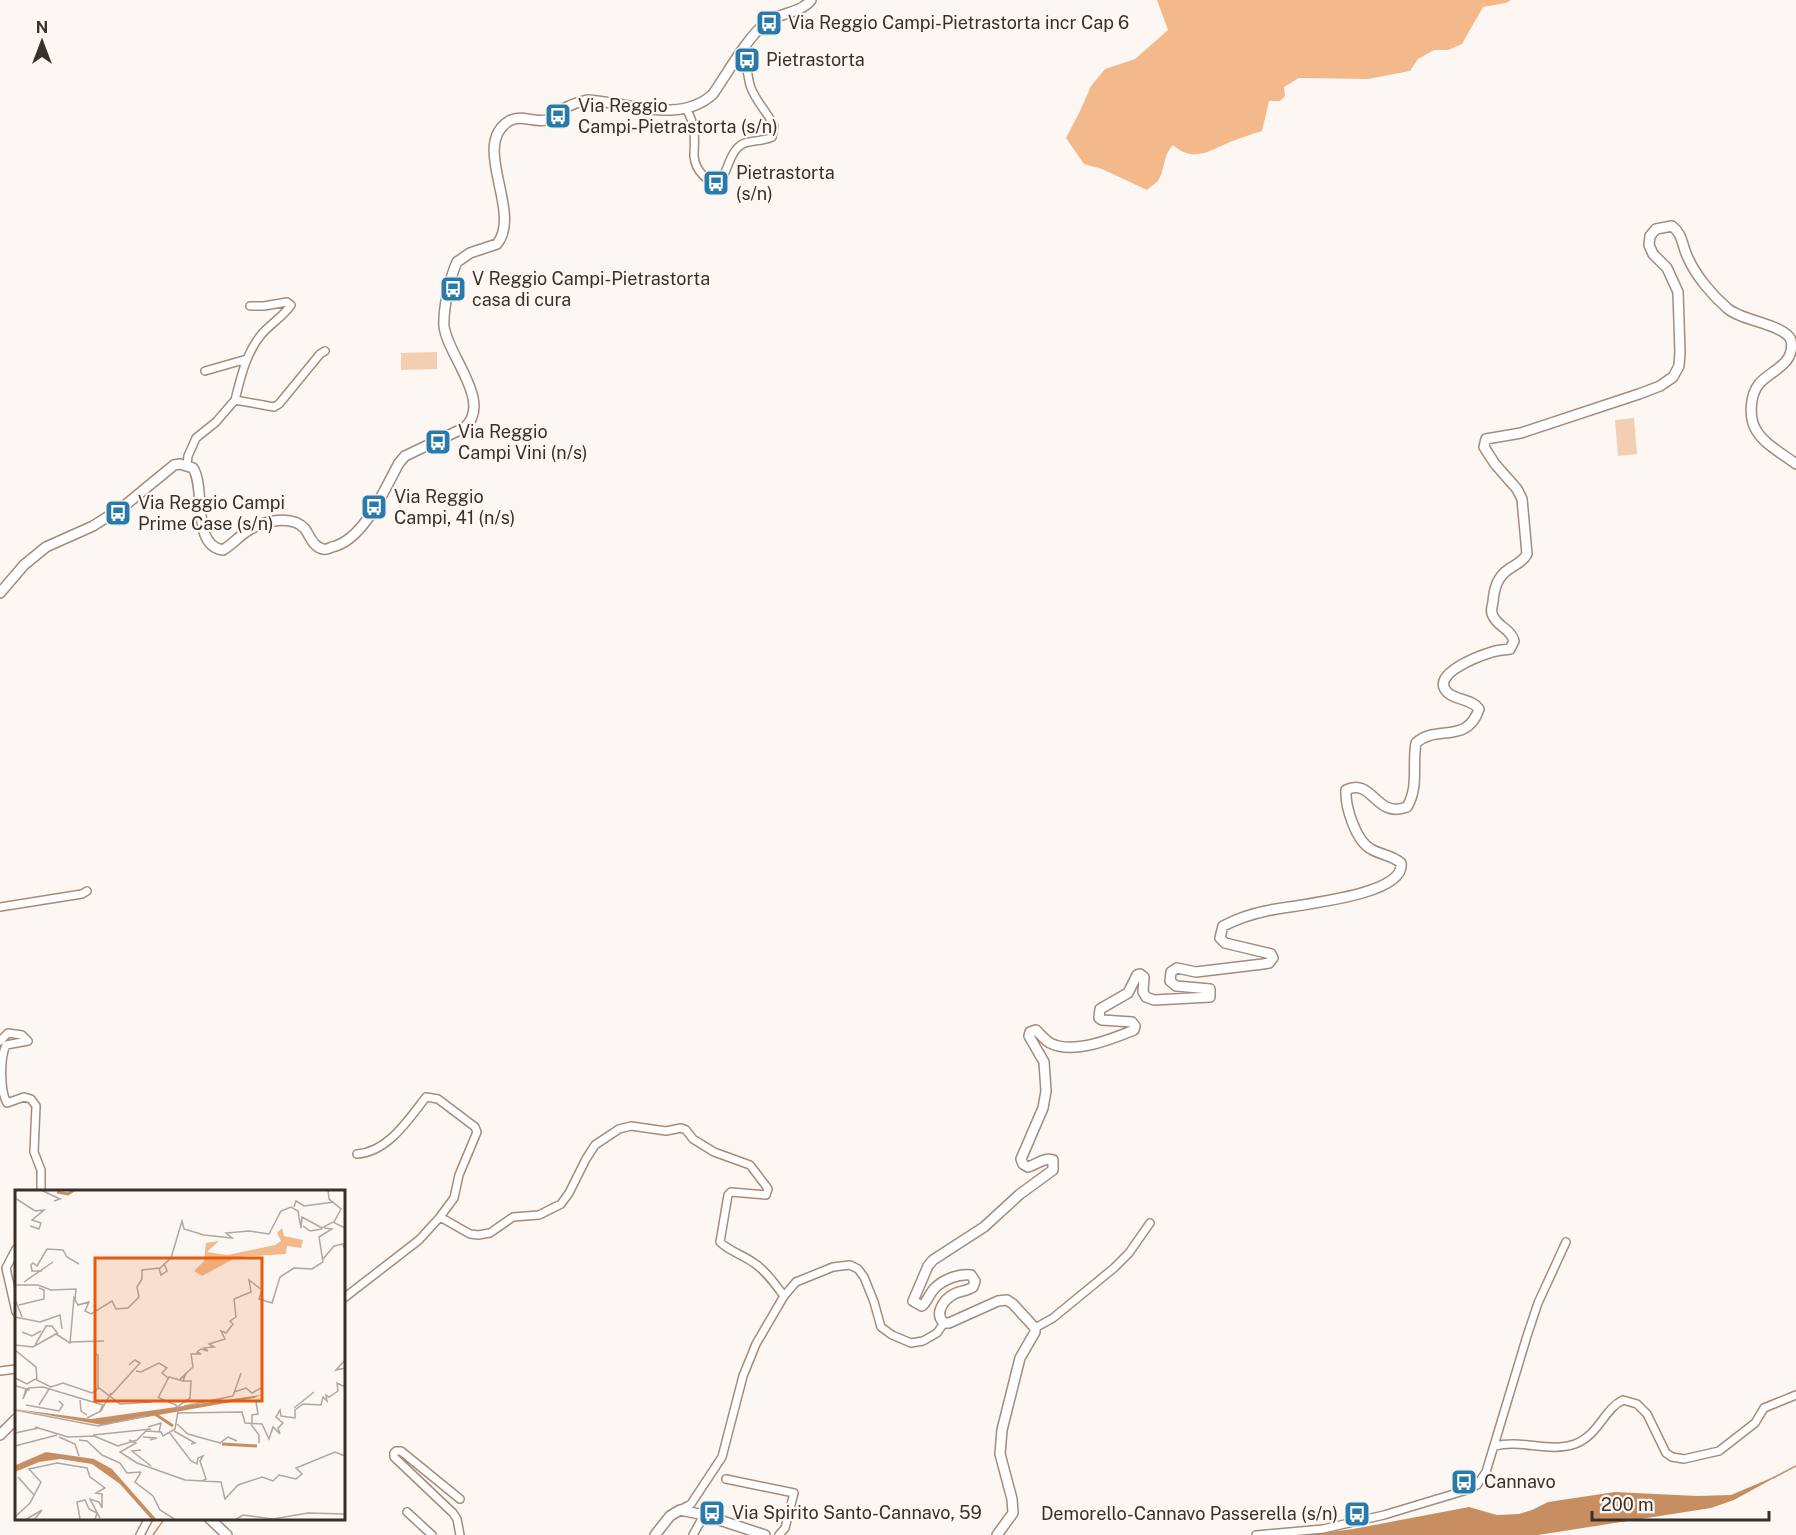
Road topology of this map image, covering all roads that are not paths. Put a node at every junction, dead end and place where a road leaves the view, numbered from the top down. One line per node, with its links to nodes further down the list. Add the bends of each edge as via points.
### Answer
1 (811, 0): 2 (street, via 766,23 755,32)
2 (739, 57): 3 (street, via 706,101); 3 (street, via 756,100 774,126 772,136 738,146 722,179 711,181 695,163 693,124)
3 (686, 110): 10 (street, via 587,100 576,102 544,121 518,118 501,129 494,149 504,231 497,244 457,262 444,325 469,384 473,417 464,428 405,456 354,537 325,550 317,547 295,522 272,521 250,529 224,550 218,549 206,537 197,474)
4 (250, 306): 6 (street, via 287,302 291,305 262,333)
5 (326, 351): 8 (street, via 274,407)
6 (247, 359): 7 (street); 8 (street)
7 (205, 371)
8 (235, 400): 10 (street, via 196,438)
9 (1796, 464): 24 (street, via 1755,428 1751,409 1759,383 1788,363 1791,341 1785,333 1728,309 1698,276 1679,231 1672,226 1656,229 1649,245 1667,268 1678,292 1680,352 1673,377 1639,394 1521,432 1486,439 1484,447 1522,500 1527,554 1499,579 1491,612 1514,641 1510,649 1492,651 1445,676 1444,690 1479,709 1471,724 1461,730 1427,736 1416,743 1415,787 1407,807 1390,809 1361,787 1346,790 1348,808 1361,842 1396,858 1402,868 1398,876 1373,889 1329,901 1267,910 1222,926 1220,938 1225,943 1271,954 1273,958 1263,964 1196,972 1177,968 1171,972 1170,981 1176,986 1210,989 1210,997 1154,1000 1146,997 1144,977 1137,975 1128,993 1098,1013 1102,1020 1131,1022 1134,1030 1100,1044 1067,1046 1048,1041 1036,1030 1030,1032 1044,1062 1046,1090 1043,1108 1021,1159 1028,1167 1047,1158 1053,1160 1053,1170 984,1227 928,1266 913,1297 922,1306 939,1284 960,1274 971,1275 975,1281 973,1287 952,1295 943,1305 939,1319)
10 (187, 465): 11 (street, via 174,465 123,507 93,526 46,547)
11 (0, 592)
12 (87, 891): 13 (street)
13 (0, 907)
14 (0, 1041): 16 (street, via 8,1033 22,1035 28,1041 6,1045 1,1056 2,1097 7,1103 24,1097 36,1106 34,1152 41,1170)
15 (357, 1154): 17 (street, via 368,1153 397,1134 426,1097 438,1099 475,1127 477,1135 459,1175 454,1198)
16 (41, 1190)
17 (440, 1216): 21 (street, via 470,1234 490,1233 513,1217 538,1215 561,1204 595,1145 619,1129 681,1128 714,1152 750,1165 768,1189 766,1195 731,1192 720,1242 761,1269); 22 (street, via 419,1240)
18 (1150, 1223): 25 (street, via 1114,1268)
19 (1566, 1242): 31 (street, via 1534,1314)
20 (15, 1251): 23 (street, via 6,1268)
21 (783, 1296): 24 (street, via 802,1278 850,1265 864,1277 881,1327 892,1335 912,1343 923,1341 937,1333); 34 (street, via 743,1376 722,1457 691,1504)
22 (345, 1297)
23 (15, 1308)
24 (944, 1323): 25 (street, via 1007,1300)
25 (1035, 1328): 48 (street, via 1020,1358 1002,1430 1001,1461 1013,1507)
26 (15, 1369): 27 (street)
27 (0, 1371)
28 (1796, 1395): 31 (street, via 1764,1408 1755,1423 1719,1451 1684,1459 1666,1453 1647,1414 1630,1400 1616,1403 1597,1429 1574,1444)
29 (15, 1420): 30 (street)
30 (0, 1435)
31 (1495, 1446): 49 (street, via 1484,1478 1467,1490 1323,1529)
32 (726, 1479): 47 (street, via 794,1493 785,1528)
33 (460, 1499): 42 (street, via 401,1451 394,1453 453,1513)
34 (680, 1510): 36 (street); 44 (street)
35 (407, 1512): 41 (street)
36 (704, 1515): 45 (street); 46 (street)
37 (148, 1520): 39 (street)
38 (211, 1520): 40 (street)
39 (140, 1535)
40 (227, 1535)
41 (432, 1535)
42 (461, 1535): 43 (street)
43 (467, 1535)
44 (655, 1535)
45 (693, 1535)
46 (765, 1535)
47 (779, 1535)
48 (997, 1535)
49 (1256, 1535)

